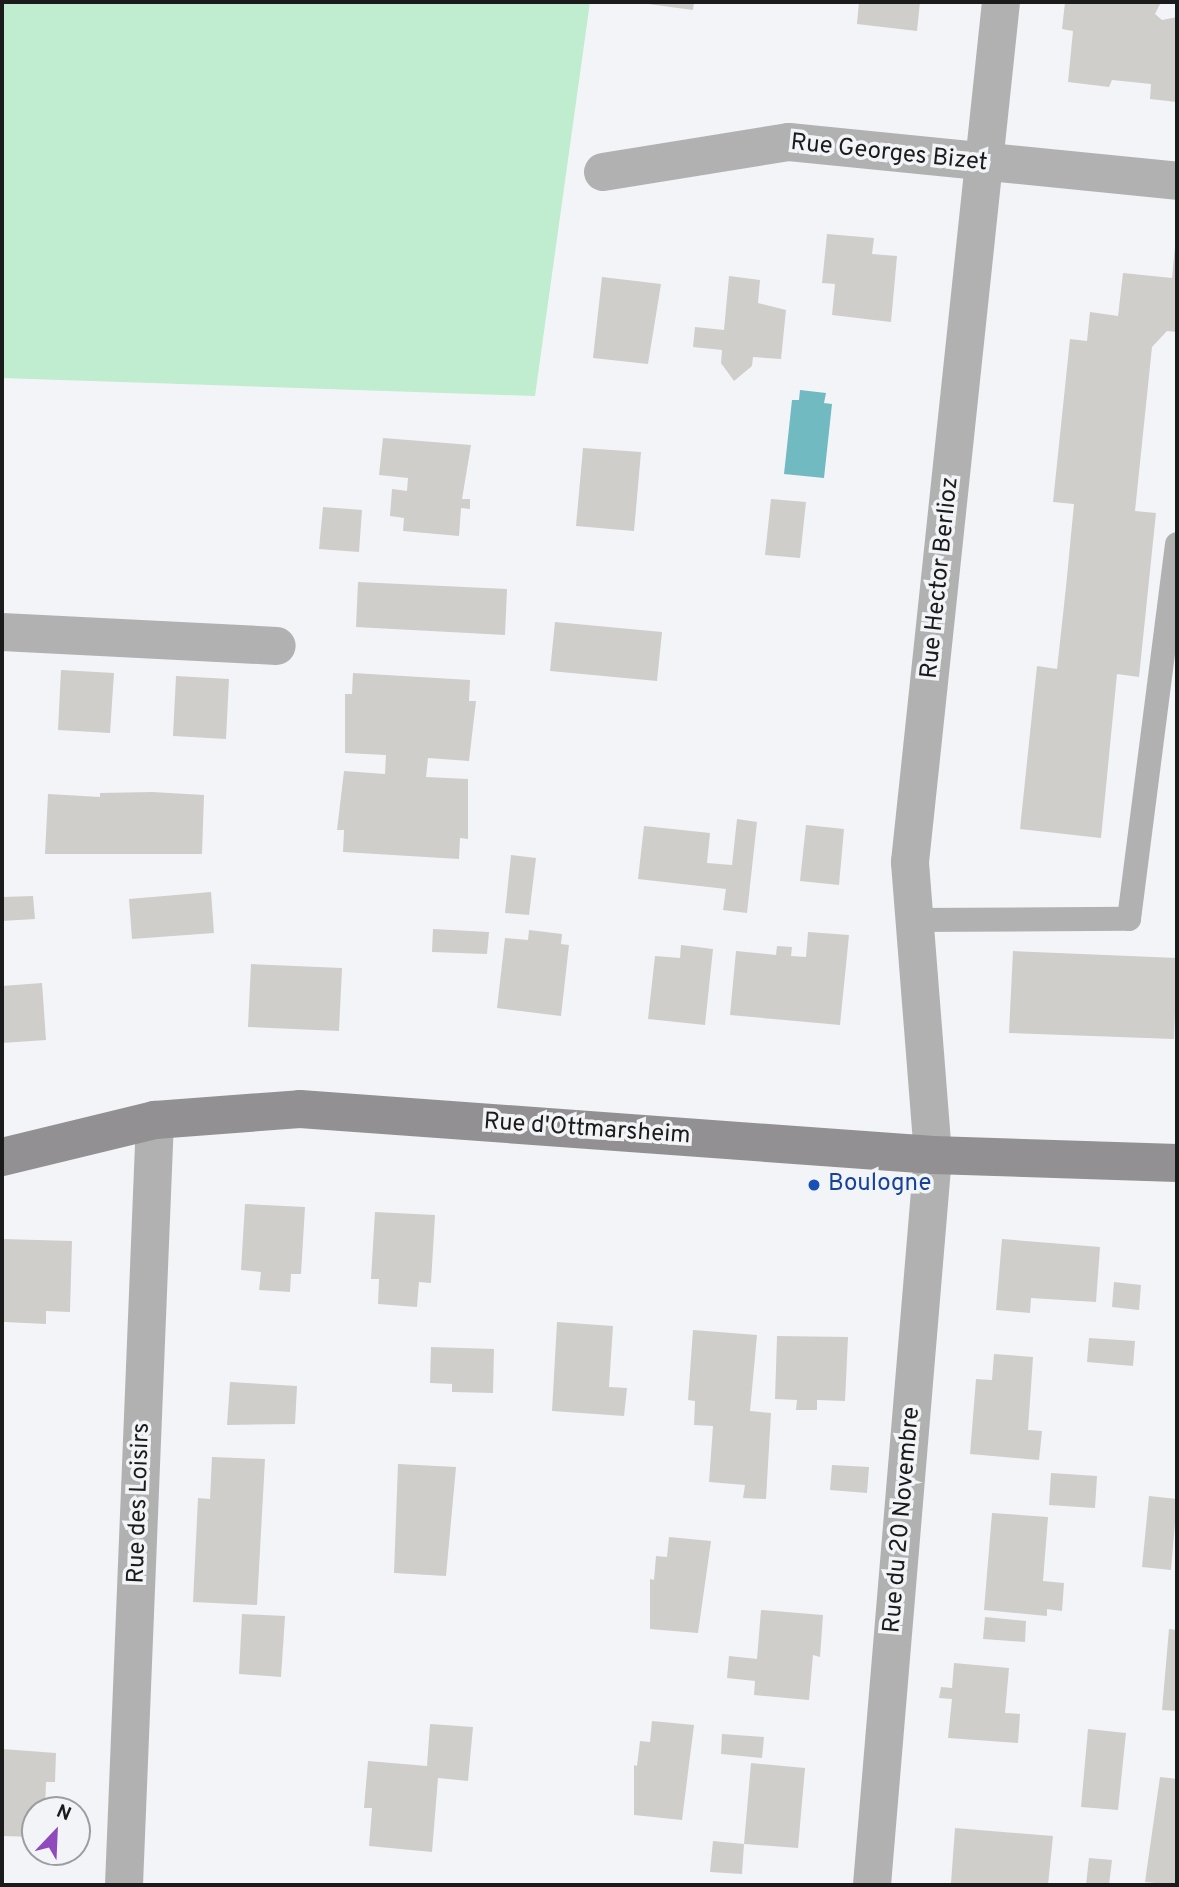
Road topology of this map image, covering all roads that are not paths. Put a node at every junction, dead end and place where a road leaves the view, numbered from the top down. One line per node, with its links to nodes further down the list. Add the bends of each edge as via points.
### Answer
1 (1001, 2): 2 (street, Rue Hector Berlioz)
2 (985, 164): 3 (street, Rue Georges Bizet, via 789,142); 4 (street, Rue Georges Bizet); 9 (street, Rue Hector Berlioz, via 910,862)
3 (603, 172)
4 (1177, 181)
5 (1177, 544): 6 (lane)
6 (1172, 626): 9 (lane, via 1129,919)
7 (2, 632): 8 (street)
8 (277, 646)
9 (914, 920): 11 (street, Rue Hector Berlioz)
10 (155, 1120): 11 (main road, Rue d'Ottmarsheim, via 300,1109); 12 (main road, Rue d'Ottmarsheim); 14 (street, Rue des Loisirs)
11 (933, 1155): 13 (main road, Rue d'Ottmarsheim); 15 (street, Rue du 20 Novembre)
12 (2, 1157)
13 (1177, 1163)
14 (124, 1885)
15 (872, 1885)

